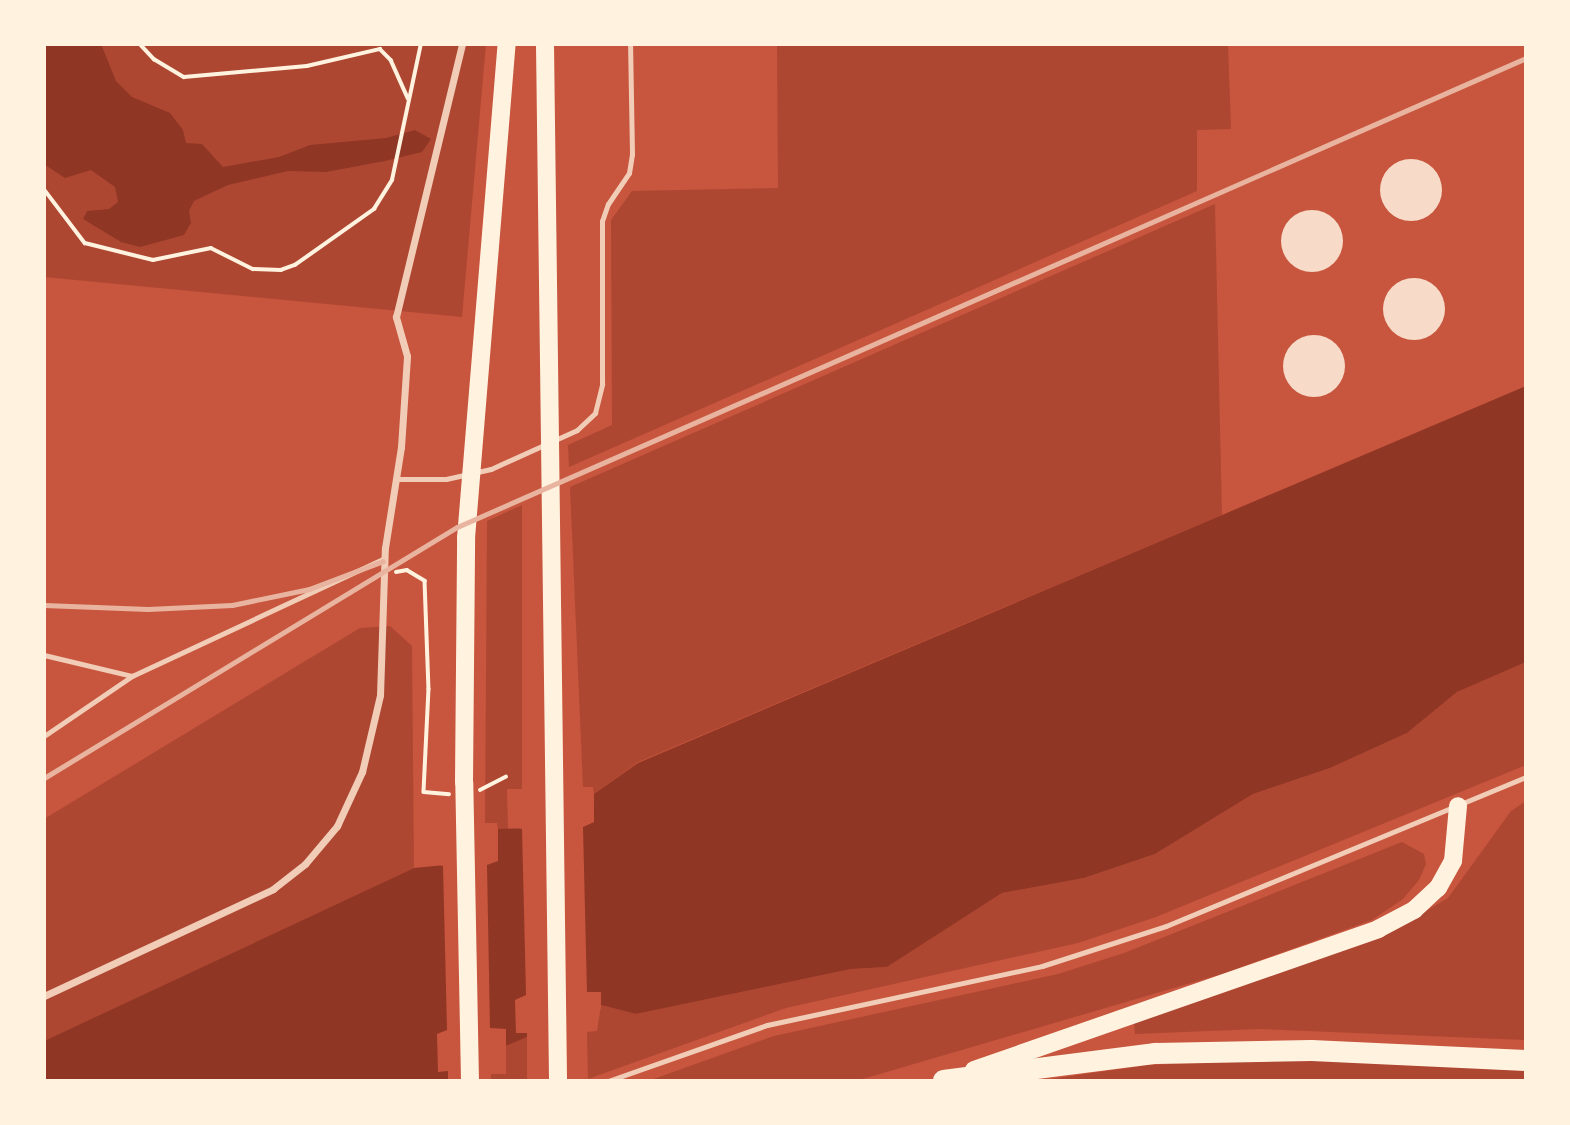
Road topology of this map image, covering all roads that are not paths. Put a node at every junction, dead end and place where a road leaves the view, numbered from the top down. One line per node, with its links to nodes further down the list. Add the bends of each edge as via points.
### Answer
1 (462, 44): 5 (street, via 396,317 408,356)
2 (507, 44): 14 (main road, via 476,405 464,621)
3 (545, 44): 15 (main road)
4 (630, 44): 5 (lane, via 632,155 629,173 602,221 602,384 595,413 577,430 491,469 446,479)
5 (396, 480): 6 (street)
6 (384, 558): 8 (lane); 12 (street, via 380,695 362,772 337,826 306,864 273,889)
7 (44, 655): 8 (lane)
8 (132, 676): 9 (lane)
9 (44, 736)
10 (1526, 776): 11 (lane)
11 (1458, 806): 16 (lane, via 1166,926 1067,958 767,1026); 17 (main road, via 1454,861 1438,888 1390,923)
12 (44, 996)
13 (1526, 1060): 17 (highway, via 1311,1050 1155,1053)
14 (470, 1081)
15 (558, 1081)
16 (608, 1081)
17 (941, 1081)

